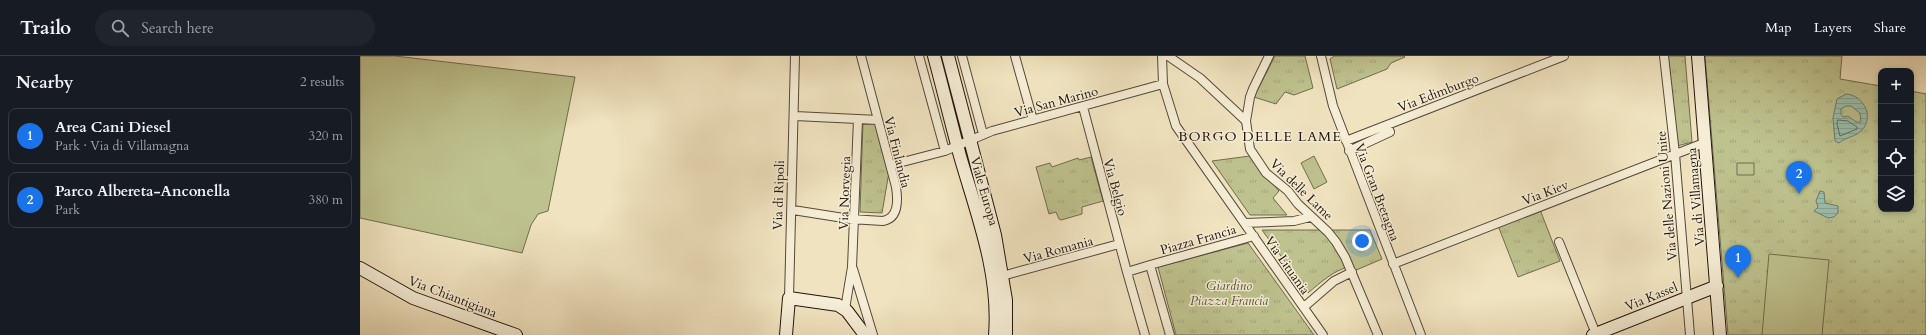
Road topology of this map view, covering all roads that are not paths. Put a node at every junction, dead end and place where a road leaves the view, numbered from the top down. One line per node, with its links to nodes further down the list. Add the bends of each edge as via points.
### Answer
1 (795, 56): 17 (street, Via di Ripoli)
2 (861, 56): 19 (street, Via Finlandia)
3 (919, 56): 28 (street)
4 (934, 56): 27 (main road, Viale Europa)
5 (948, 56): 24 (main road, Viale Europa)
6 (962, 56): 23 (street)
7 (1015, 56): 20 (street)
8 (1162, 56): 15 (street, Via Lituania)
9 (1168, 56): 21 (street, via 1200,78)
10 (1269, 56): 21 (street, Via delle Lame, via 1252,89)
11 (1321, 56): 25 (street, Via Gran Bretagna, via 1329,95)
12 (1564, 56): 22 (street, Via Edimburgo)
13 (1664, 56): 30 (street, Via delle Nazioni Unite)
14 (1698, 56): 26 (main road, Via di Villamagna)
15 (1163, 84): 16 (street, Via San Marino); 35 (street, Via Lituania, via 1176,126)
16 (1083, 107): 20 (street, Via San Marino); 38 (street, Via Belgio)
17 (795, 116): 18 (street); 32 (street, Via di Ripoli)
18 (858, 119): 19 (street); 34 (street, Via Norvegia)
19 (878, 120): 31 (street, Via Finlandia)
20 (1033, 120): 23 (street, Via San Marino)
21 (1246, 121): 33 (street, Via delle Lame, via 1250,149 1256,159 1266,173 1288,190)
22 (1388, 125): 25 (street, Via Edimburgo); 29 (street, Via Edimburgo, via 1390,132)
23 (983, 134): 24 (street, Via San Marino)
24 (970, 139): 27 (street, Via San Marino); 45 (main road, Viale Europa, via 995,235)
25 (1346, 142): 29 (street, Via Gran Bretagna)
26 (1704, 143): 30 (street, Via Kiev); 46 (main road, Via di Villamagna)
27 (958, 146): 28 (street, Via San Marino); 56 (main road, Viale Europa, via 982,229 994,284)
28 (945, 151): 31 (street, Via San Marino)
29 (1349, 151): 39 (street, Via Gran Bretagna)
30 (1675, 154): 39 (street, Via Kiev); 47 (street, Via delle Nazioni Unite)
31 (891, 165): 34 (street, Via Finlandia, via 897,197 894,214 886,220)
32 (792, 210): 34 (street, Via Finlandia); 48 (street, Via di Ripoli)
33 (1310, 217): 35 (street, via 1294,221); 44 (street, Via delle Lame, via 1332,236)
34 (855, 220): 41 (street, Via Norvegia)
35 (1245, 223): 36 (street, Via Lituania)
36 (1254, 236): 40 (street, Piazza Francia); 49 (street, Via Lituania)
37 (1559, 242): 51 (street, Via Kassel)
38 (1119, 244): 43 (street, Via Belgio); 45 (street, Via Romania)
39 (1393, 264): 62 (street, Via Gran Bretagna)
40 (1150, 265): 43 (street, Piazza Francia); 59 (street, Piazza Francia)
41 (852, 267): 50 (street, Via Norvegia); 55 (street, Via Norvegia)
42 (360, 268): 52 (main road, Via Chiantigiana, via 413,298)
43 (1127, 272): 58 (street)
44 (1352, 272): 49 (street, via 1328,286); 61 (street, Via delle Lame)
45 (1002, 276): 57 (main road, Viale Europa, via 1006,300)
46 (1717, 286): 47 (main road, Via Kassel); 64 (main road, Via di Villamagna)
47 (1686, 297): 51 (main road, Via Kassel); 63 (street, Via delle Nazioni Unite)
48 (789, 298): 50 (main road, via 837,305); 53 (main road, Via di Ripoli)
49 (1304, 307): 60 (street, Via Lituania)
50 (845, 309): 54 (main road)
51 (1595, 334)
52 (516, 335)
53 (786, 335)
54 (865, 335)
55 (874, 335)
56 (995, 335)
57 (1006, 335)
58 (1145, 335)
59 (1170, 335)
60 (1323, 335)
61 (1378, 335)
62 (1421, 335)
63 (1690, 335)
64 (1720, 335)

